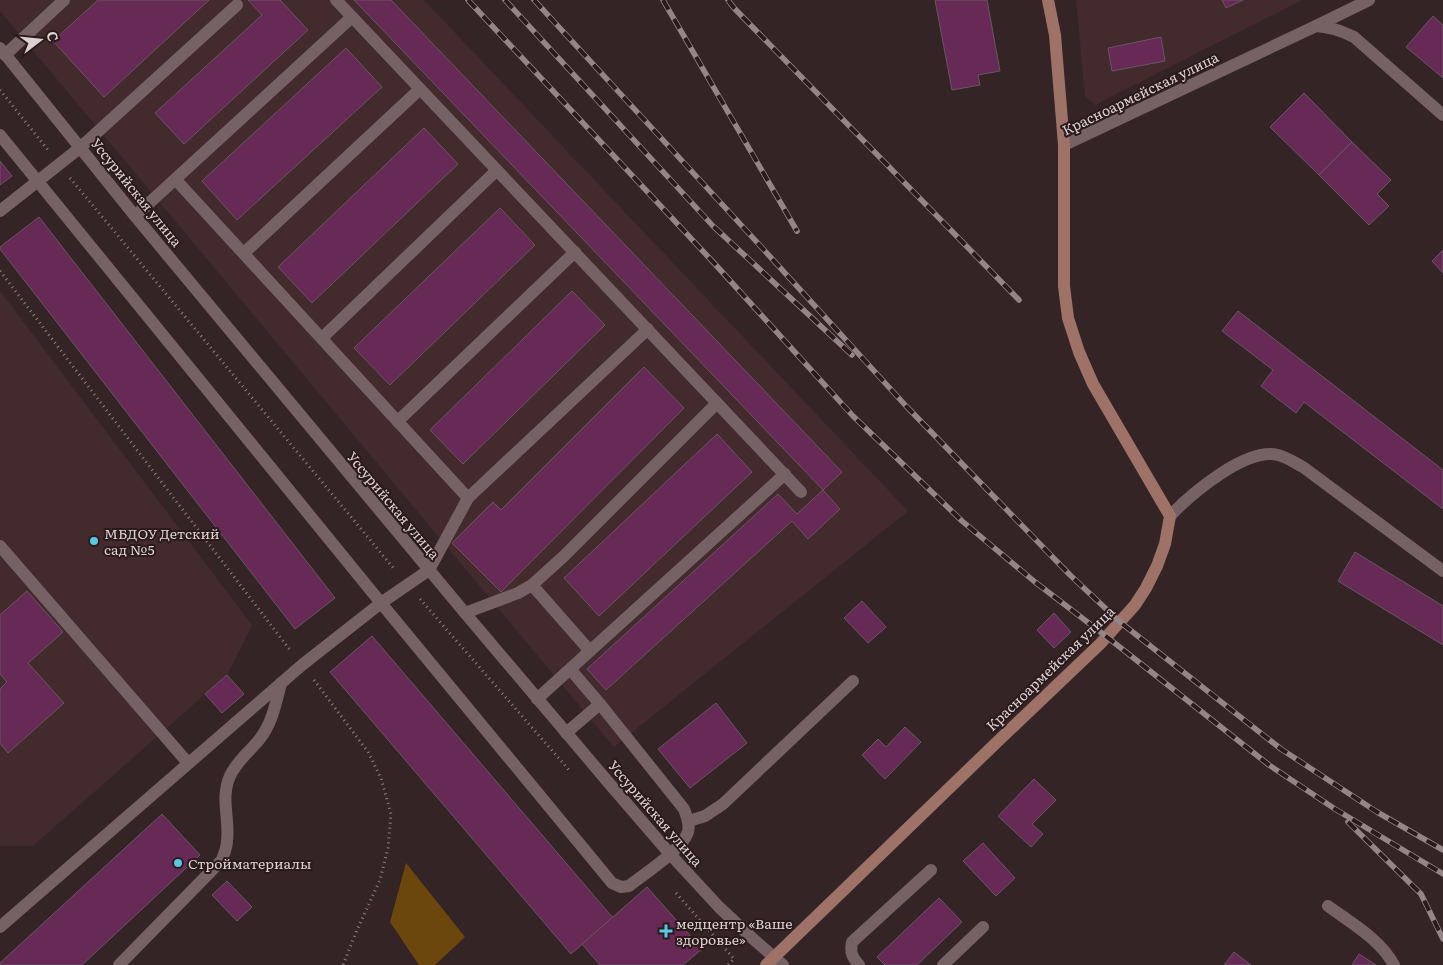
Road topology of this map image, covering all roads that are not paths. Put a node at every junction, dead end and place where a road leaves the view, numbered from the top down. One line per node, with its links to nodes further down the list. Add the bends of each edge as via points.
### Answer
1 (64, 0): 8 (street)
2 (336, 0): 6 (street)
3 (1048, 0): 12 (main road, via 1056,35)
4 (1369, 0): 7 (street, Красноармейская улица)
5 (237, 5): 13 (street)
6 (352, 17): 9 (street); 16 (street)
7 (1316, 26): 10 (street, via 1334,28 1354,37); 12 (street, Красноармейская улица)
8 (2, 51): 13 (street, Уссурийская улица)
9 (420, 89): 14 (street); 20 (street)
10 (1443, 115)
11 (0, 135): 15 (street)
12 (1064, 145): 28 (main road, Красноармейская улица, via 1064,286 1068,318 1093,384)
13 (81, 147): 15 (street); 18 (street, Уссурийская улица)
14 (496, 171): 19 (street); 22 (street)
15 (37, 180): 17 (street); 33 (street)
16 (176, 180): 18 (street); 20 (street)
17 (0, 211)
18 (135, 216): 30 (street, Уссурийская улица)
19 (575, 252): 21 (street); 24 (street)
20 (244, 253): 22 (street)
21 (648, 329): 23 (street); 27 (street)
22 (322, 338): 24 (street)
23 (717, 403): 25 (street); 32 (street)
24 (398, 421): 27 (street)
25 (785, 474): 26 (street); 35 (street)
26 (802, 492)
27 (468, 498): 30 (street)
28 (1170, 516): 31 (street, via 1190,496 1226,470 1248,459 1277,455 1302,467); 49 (main road, Красноармейская улица, via 1157,566 1135,606 1066,678)
29 (0, 546): 42 (street)
30 (429, 570): 33 (street); 34 (street, Уссурийская улица)
31 (1443, 571)
32 (532, 585): 34 (street); 35 (street)
33 (381, 603): 38 (street); 44 (street, via 612,883 628,886)
34 (465, 613): 39 (street, Уссурийская улица)
35 (590, 651): 36 (street)
36 (570, 669): 39 (street); 40 (street)
37 (853, 680): 43 (street, via 723,804 705,816)
38 (280, 683): 42 (street); 50 (street, via 268,728 230,776 225,797 228,840 222,860)
39 (537, 699): 41 (street, Уссурийская улица)
40 (600, 704): 41 (street); 43 (street, via 684,809)
41 (566, 733): 44 (street, Уссурийская улица)
42 (188, 763): 47 (street)
43 (689, 821): 44 (street, via 683,841)
44 (670, 854): 49 (street, Уссурийская улица)
45 (930, 870): 51 (street, via 852,942 850,950)
46 (1328, 906): 53 (street, via 1367,935)
47 (0, 927)
48 (983, 927): 52 (street)
49 (774, 962)
50 (119, 965)
51 (860, 965)
52 (943, 965)
53 (1394, 965)

